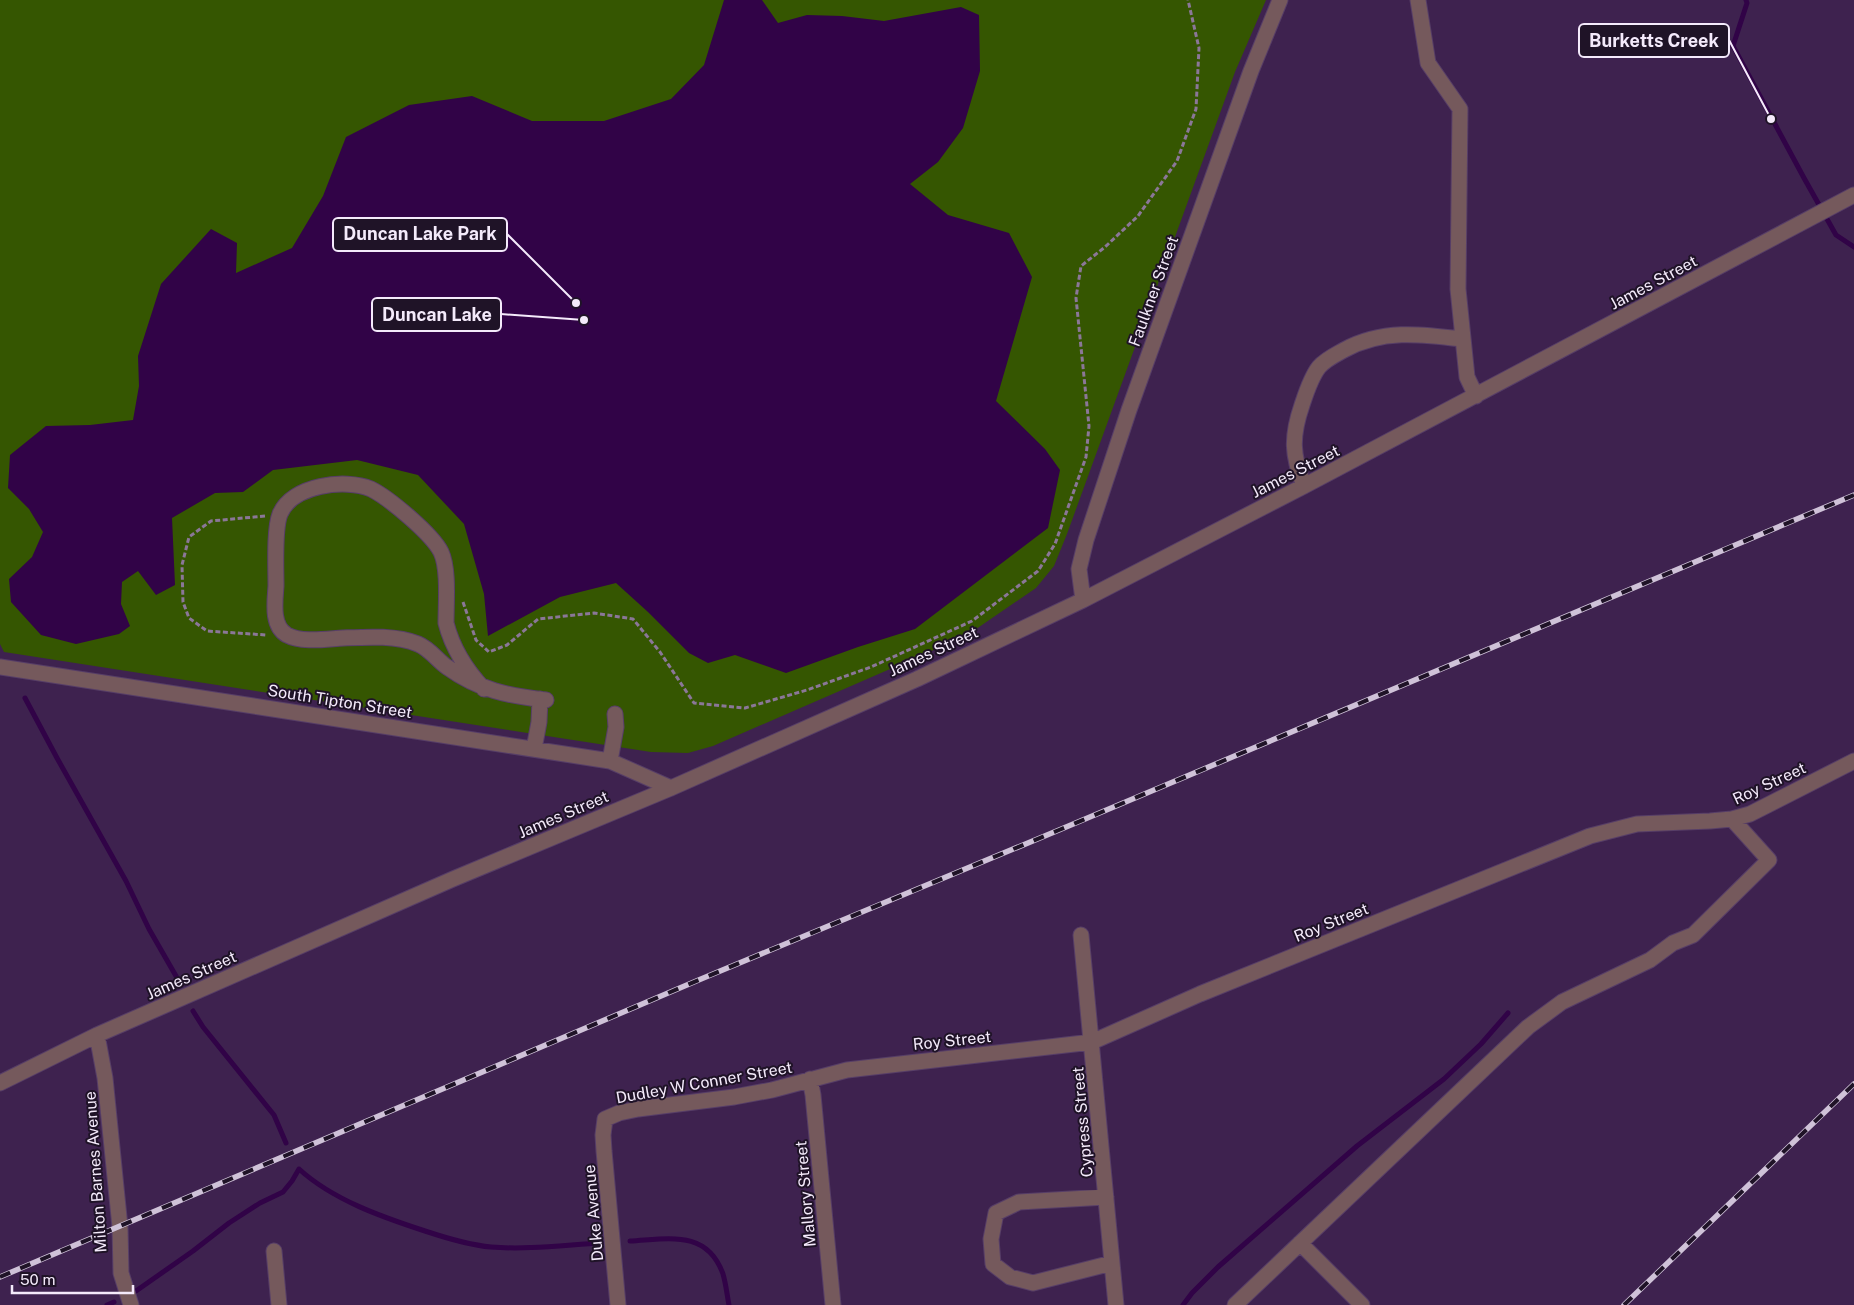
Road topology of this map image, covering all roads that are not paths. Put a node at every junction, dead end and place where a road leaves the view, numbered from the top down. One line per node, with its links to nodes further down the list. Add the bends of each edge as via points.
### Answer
1 (1280, 0): 7 (street, Faulkner Street, via 1244,90 1129,410 1086,540 1080,569)
2 (1418, 0): 4 (street, via 1428,63 1460,109 1458,289)
3 (1854, 196): 5 (street, James Street)
4 (1462, 339): 5 (street, via 1467,377); 6 (street, via 1404,333 1381,335 1358,342 1330,357 1318,368 1296,422 1294,451)
5 (1476, 396): 6 (street, James Street)
6 (1304, 486): 7 (street, James Street)
7 (1083, 600): 16 (street, James Street, via 917,679)
8 (448, 632): 9 (street); 9 (street, via 444,564 440,551 426,533 389,501 370,489 356,485 320,486 288,501 280,515 275,608 279,629 298,638 401,640); 11 (street, via 473,677)
9 (427, 649): 11 (street, via 445,666)
10 (0, 667): 13 (street, South Tipton Street)
11 (484, 688): 13 (street, via 543,699)
12 (616, 714): 14 (street)
13 (534, 749): 14 (street, South Tipton Street)
14 (610, 761): 16 (street, South Tipton Street)
15 (1854, 761): 17 (street, Roy Street, via 1768,806)
16 (670, 788): 19 (street, James Street)
17 (1732, 819): 20 (street, Roy Street, via 1637,824 1590,836 1200,994); 25 (street, via 1769,860 1693,935 1673,943 1650,960 1562,1002 1528,1027)
18 (1082, 935): 20 (street, Cypress Street)
19 (97, 1035): 22 (street, James Street); 28 (street, Milton Barnes Avenue, via 106,1087 120,1227 121,1273)
20 (1092, 1042): 21 (street, Roy Street, via 847,1070); 24 (street, Cypress Street)
21 (810, 1080): 23 (street, Dudley W Conner Street, via 734,1097 638,1109); 31 (street, Mallory Street)
22 (0, 1083)
23 (605, 1119): 30 (street, Duke Avenue, via 604,1143)
24 (1106, 1196): 27 (street, Cypress Street); 27 (street, via 1019,1202 996,1213 991,1239 992,1256 993,1264 1010,1277 1033,1283)
25 (1300, 1244): 33 (street); 34 (street)
26 (274, 1251): 29 (street)
27 (1112, 1263): 32 (street, Cypress Street)
28 (131, 1305)
29 (279, 1305)
30 (618, 1305)
31 (833, 1305)
32 (1116, 1305)
33 (1235, 1305)
34 (1362, 1305)

